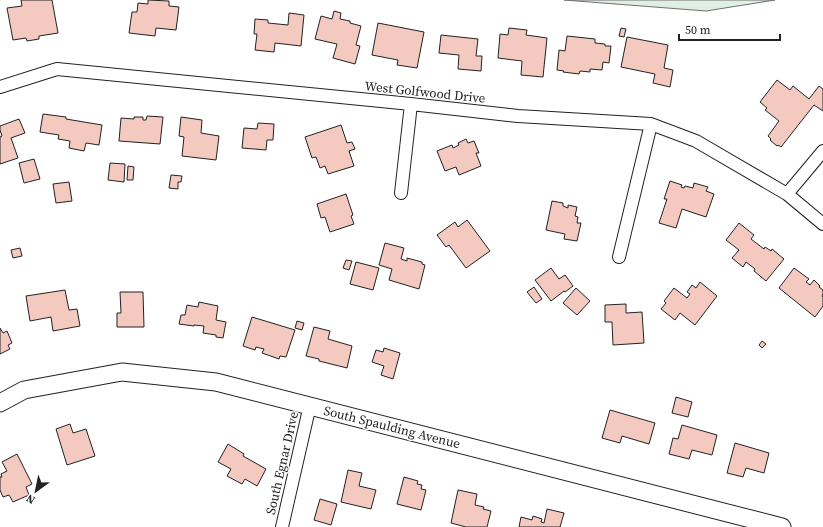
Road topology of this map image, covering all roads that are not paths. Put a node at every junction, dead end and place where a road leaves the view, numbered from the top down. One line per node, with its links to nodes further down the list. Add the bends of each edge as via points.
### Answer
1 (0, 87): 2 (street, West Golfwood Drive, via 57,69)
2 (410, 104): 3 (street, West Golfwood Drive, via 518,116); 5 (street)
3 (651, 124): 6 (street, West Golfwood Drive, via 696,140); 8 (street)
4 (823, 151): 6 (street)
5 (401, 193)
6 (787, 194): 7 (street, West Golfwood Drive)
7 (823, 224)
8 (619, 257)
9 (0, 403): 10 (street, South Spaulding Avenue, via 24,390 122,372 216,382)
10 (310, 406): 11 (street, South Egnar Drive); 12 (street, South Spaulding Avenue)
11 (282, 527)
12 (782, 527)

